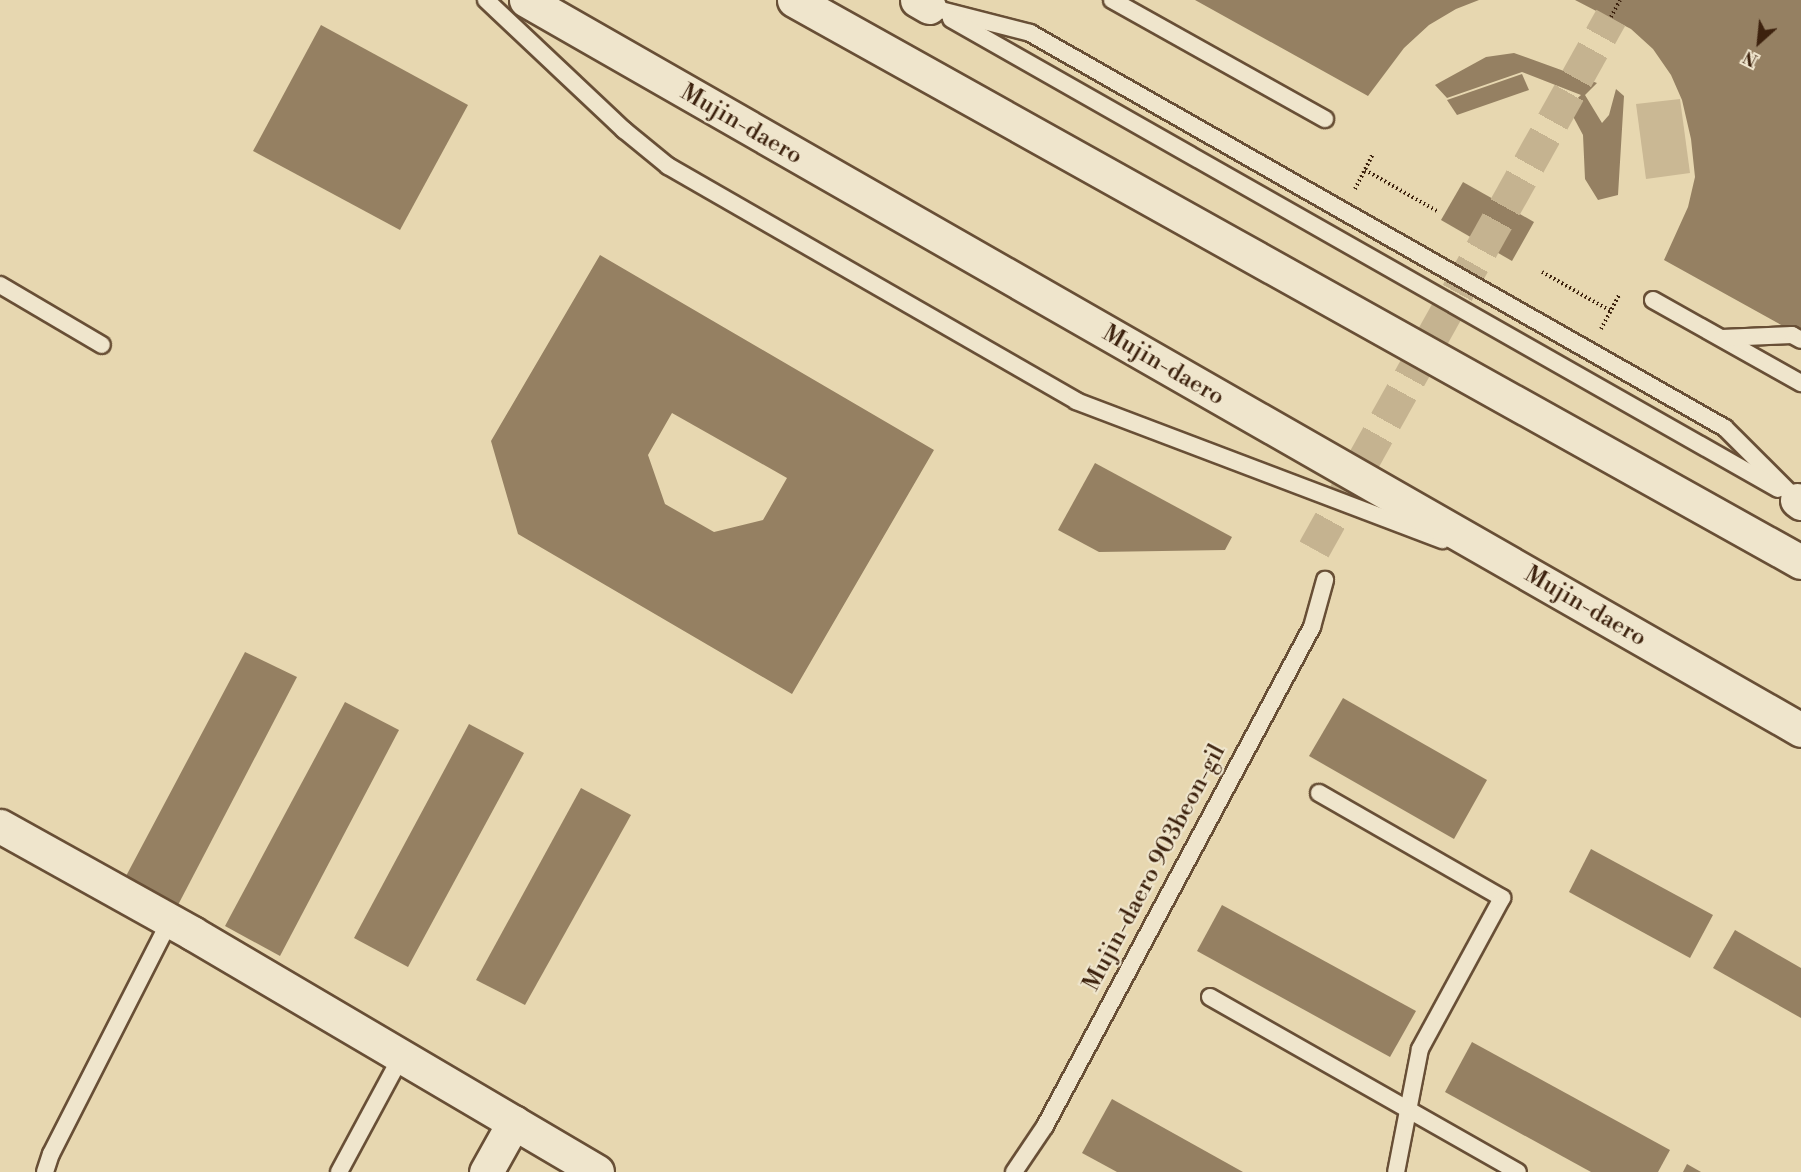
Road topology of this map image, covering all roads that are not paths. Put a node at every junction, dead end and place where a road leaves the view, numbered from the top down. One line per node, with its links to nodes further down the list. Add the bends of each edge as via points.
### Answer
1 (486, 0): 16 (lane, via 624,130 668,166 1076,401)
2 (526, 0): 16 (main road, Mujin-daero)
3 (794, 0): 15 (main road)
4 (1103, 0): 5 (lane)
5 (1116, 2): 7 (lane)
6 (923, 3): 14 (lane); 14 (lane, via 1030,33 1725,428)
7 (1325, 119)
8 (0, 285): 12 (lane)
9 (1653, 300): 10 (lane)
10 (1721, 338): 11 (lane, via 1792,335); 13 (lane)
11 (1801, 340)
12 (102, 345)
13 (1801, 383)
14 (1799, 502)
15 (1801, 562)
16 (1518, 568): 18 (main road, Mujin-daero)
17 (1325, 580): 30 (lane, Mujin-daero 903beon-gil, via 1312,627 1045,1126)
18 (1801, 730)
19 (1319, 793): 24 (lane, via 1502,898 1420,1049)
20 (0, 826): 21 (main road)
21 (170, 920): 23 (main road); 26 (lane)
22 (1210, 997): 24 (lane)
23 (402, 1055): 25 (main road); 27 (lane)
24 (1408, 1111): 31 (lane); 32 (lane)
25 (514, 1122): 28 (main road); 29 (main road)
26 (45, 1172)
27 (339, 1172)
28 (486, 1172)
29 (597, 1172)
30 (1014, 1172)
31 (1396, 1172)
32 (1518, 1172)

